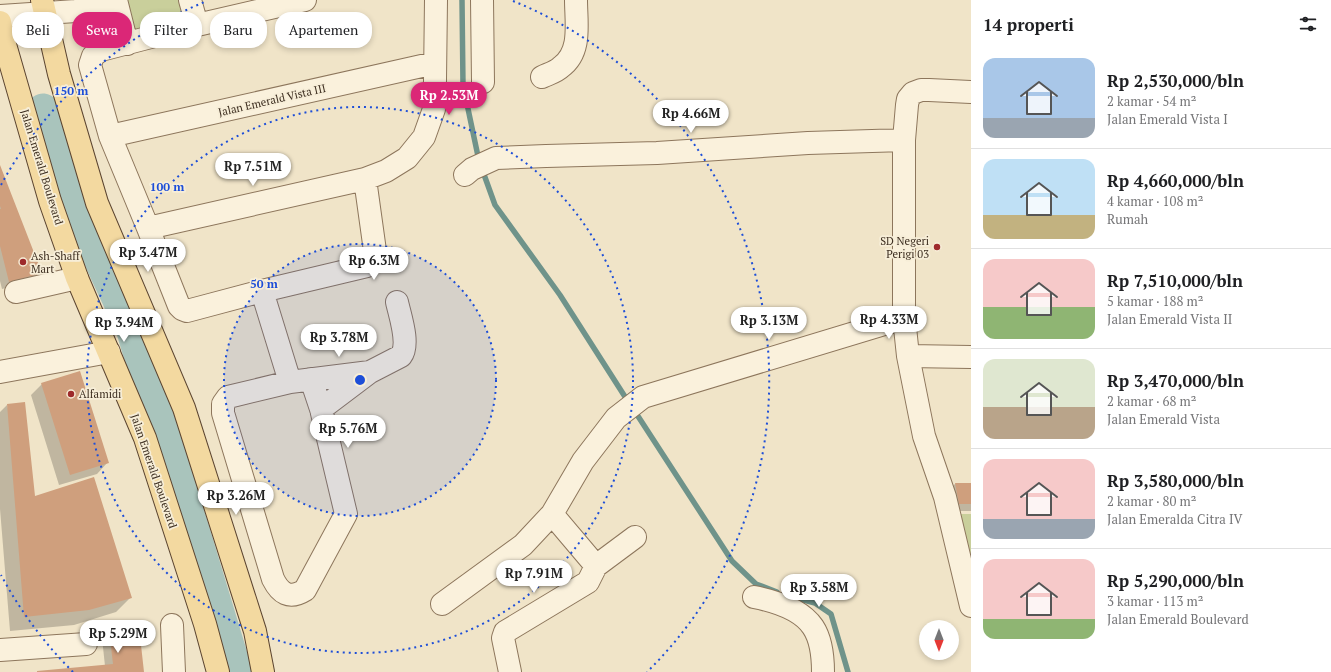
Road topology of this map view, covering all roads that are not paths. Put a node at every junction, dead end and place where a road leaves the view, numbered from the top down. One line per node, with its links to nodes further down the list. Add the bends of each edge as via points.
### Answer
1 (190, 0): 9 (street)
2 (305, 0): 12 (street)
3 (436, 0): 14 (street)
4 (482, 0): 16 (street)
5 (576, 0): 15 (street, via 576,41 572,57 561,68)
6 (116, 1): 7 (street, via 76,11); 8 (street)
7 (44, 7): 10 (street); 47 (main road, via 59,74 96,203 184,408 255,631)
8 (119, 12)
9 (193, 12)
10 (0, 16)
11 (0, 22): 23 (main road, Jalan Emerald Boulevard, via 50,201)
12 (202, 24)
13 (110, 48): 18 (street, via 93,56 90,65)
14 (435, 64): 18 (street, Jalan Emerald Vista III); 21 (street, via 434,109 424,137 407,158 386,171)
15 (542, 77)
16 (483, 82)
17 (971, 92): 19 (street, via 921,90 913,93 908,99)
18 (110, 136): 22 (street)
19 (904, 140): 20 (street, via 808,143 657,153 496,158); 27 (street)
20 (474, 169)
21 (365, 179): 22 (street); 24 (street, via 376,252 372,261 367,266)
22 (148, 228): 24 (street, via 182,309 187,311)
23 (77, 278): 25 (street); 28 (main road, Jalan Emerald Boulevard)
24 (262, 291): 34 (street)
25 (16, 292)
26 (397, 302): 32 (street, via 405,340 404,351 401,356)
27 (904, 318): 29 (street); 36 (street, via 643,398 616,418 583,461)
28 (109, 352): 31 (street); 46 (main road, Jalan Emerald Boulevard, via 145,438 206,624)
29 (908, 356): 30 (street); 41 (street, via 924,436 945,497)
30 (971, 357)
31 (0, 372)
32 (370, 372): 33 (street); 35 (street)
33 (311, 379): 34 (street); 35 (street)
34 (290, 382): 35 (street, via 228,397 223,404 223,413 273,579 278,589 287,594 298,594 304,590 346,514)
35 (320, 409)
36 (552, 514): 38 (street); 40 (street, via 523,545)
37 (635, 538): 38 (street)
38 (596, 566): 48 (street, via 588,582 505,632 503,638)
39 (754, 597): 49 (street, via 802,615 814,627 822,649)
40 (442, 604)
41 (971, 606)
42 (172, 625): 45 (street)
43 (86, 644): 44 (street)
44 (0, 650)
45 (174, 672)
46 (218, 672)
47 (263, 672)
48 (510, 672)
49 (823, 672)

